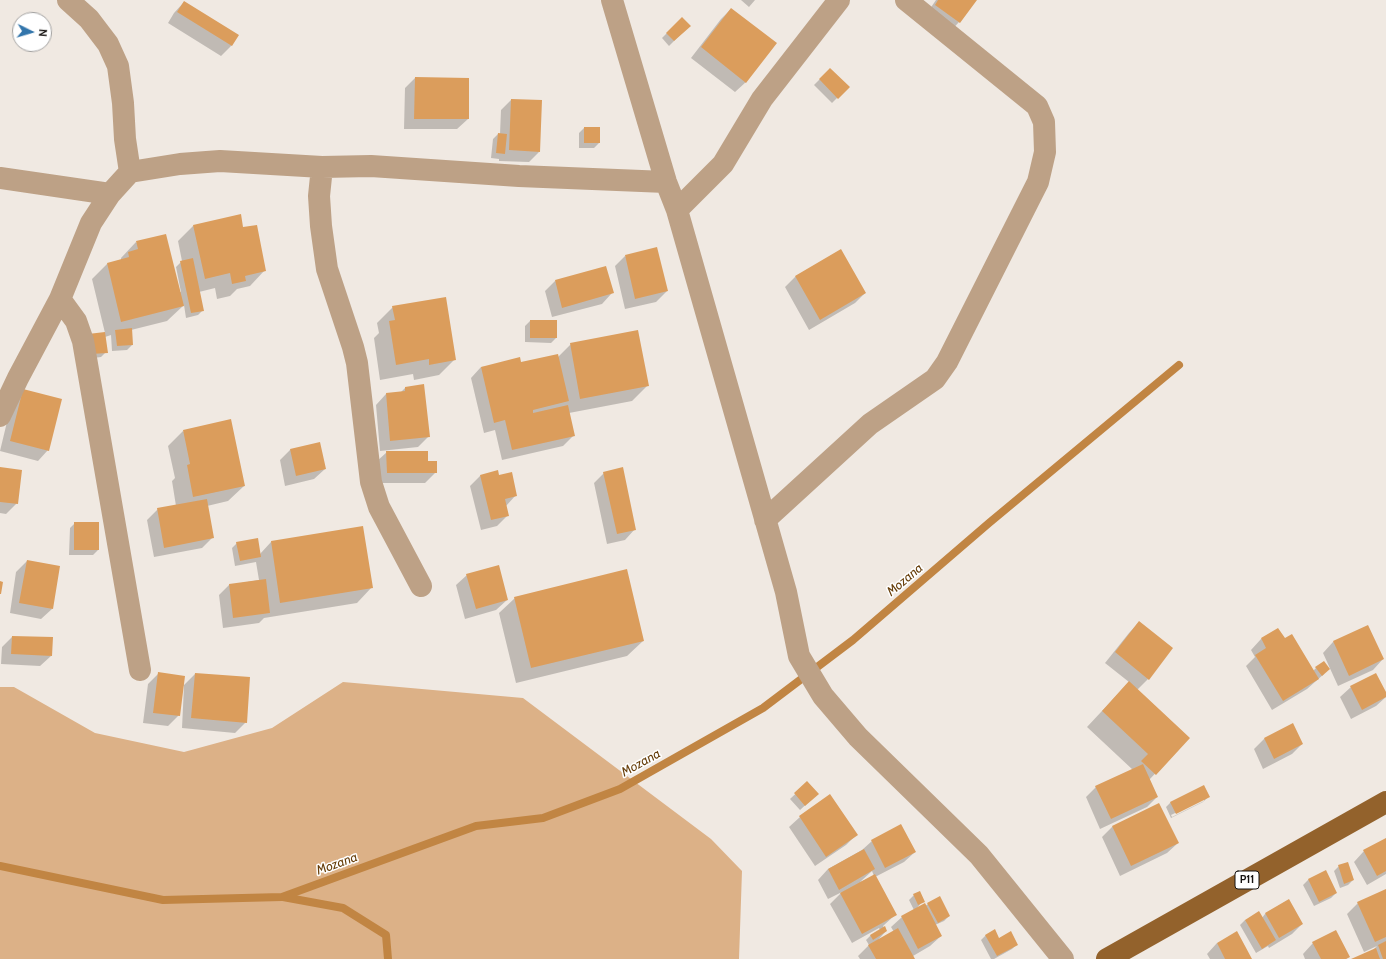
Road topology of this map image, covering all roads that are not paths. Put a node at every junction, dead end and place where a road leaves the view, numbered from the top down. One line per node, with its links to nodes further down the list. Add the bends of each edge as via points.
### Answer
1 (68, 0): 6 (street, via 89,19 108,44 118,66)
2 (612, 0): 8 (street)
3 (839, 0): 10 (street, via 762,99 723,164)
4 (906, 0): 13 (street, via 1037,106 1044,122 1046,152 1034,188 948,362 934,379 870,424)
5 (322, 167): 6 (street, via 220,161); 8 (street, via 371,166); 14 (street, via 319,196 320,226 327,269 358,363 371,482 380,507)
6 (130, 172): 9 (street)
7 (0, 178): 9 (street)
8 (666, 182): 10 (street)
9 (110, 194): 11 (street, via 91,223)
10 (677, 210): 13 (street)
11 (60, 299): 12 (street); 15 (street, via 76,321 83,341)
12 (0, 416)
13 (765, 520): 17 (street, via 786,592 800,656 823,696 858,738 979,855)
14 (421, 586)
15 (140, 670)
16 (1386, 802): 18 (main road, P11)
17 (1063, 959)
18 (1107, 959)

